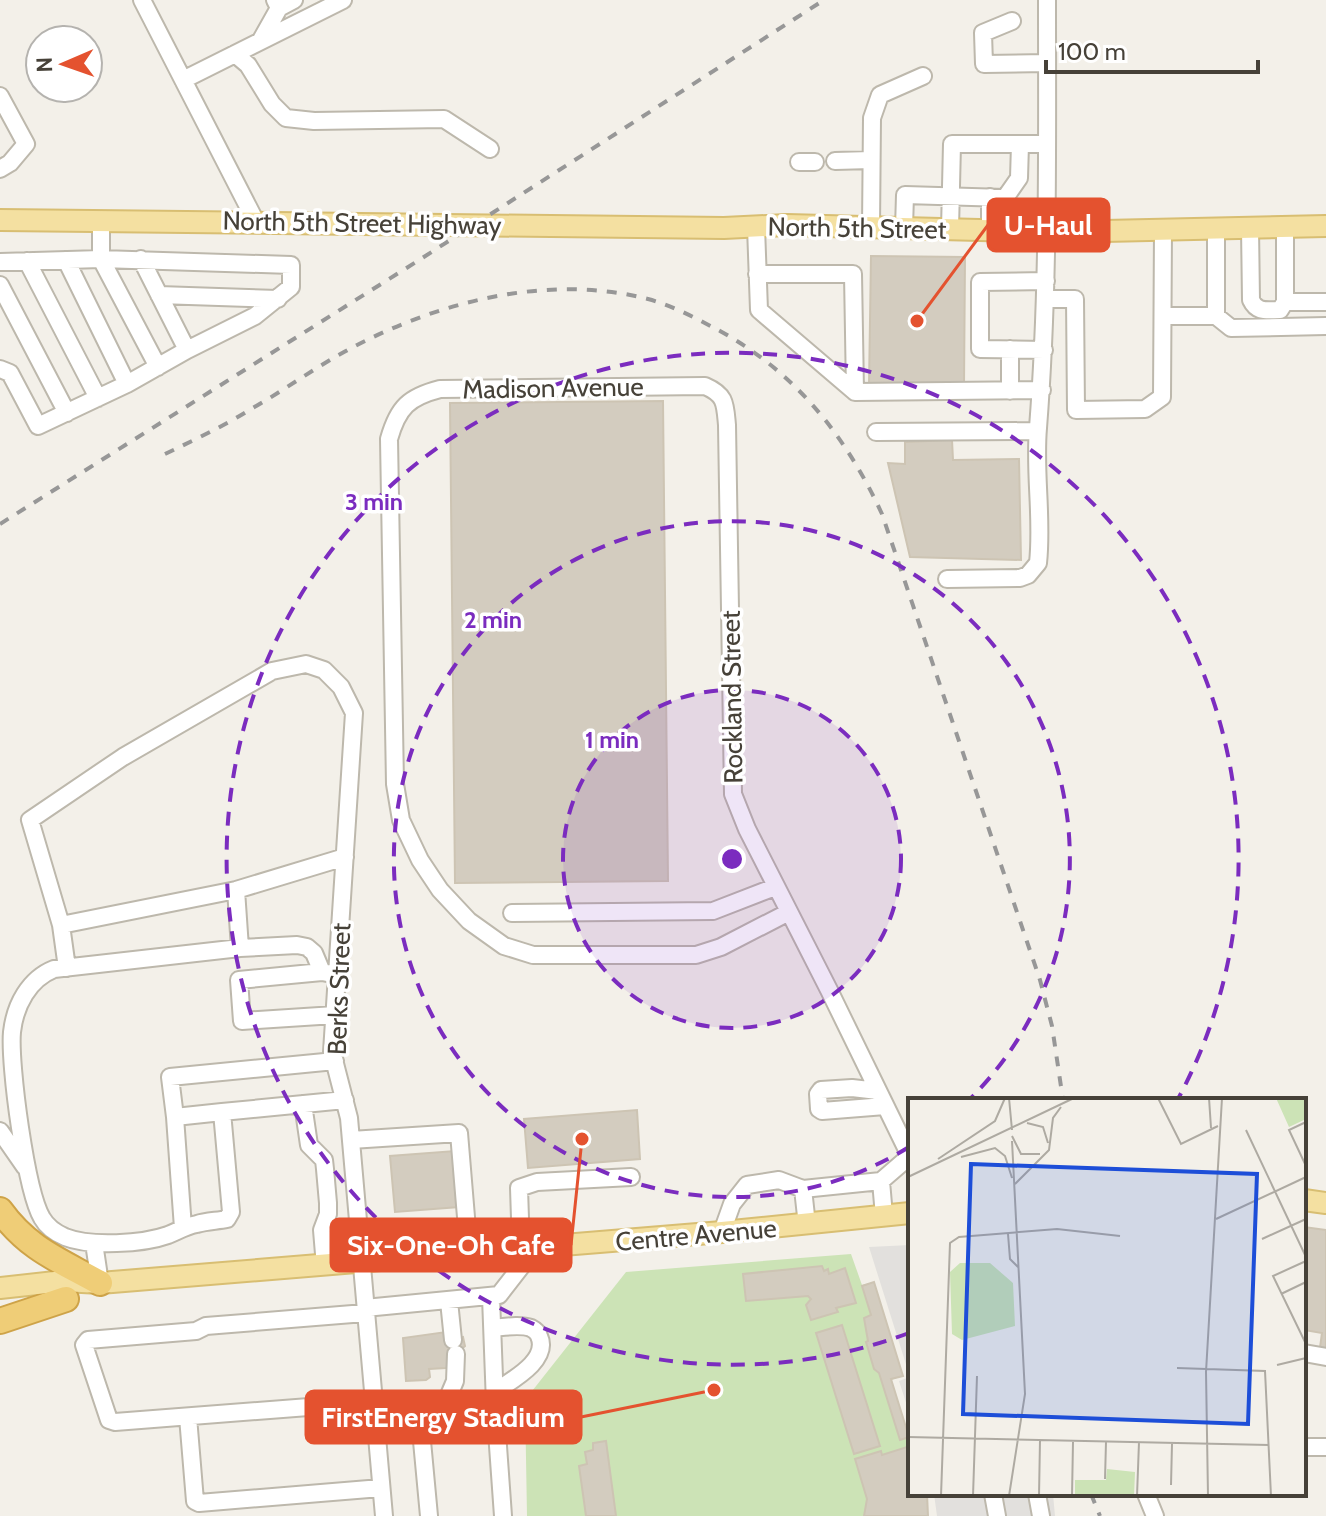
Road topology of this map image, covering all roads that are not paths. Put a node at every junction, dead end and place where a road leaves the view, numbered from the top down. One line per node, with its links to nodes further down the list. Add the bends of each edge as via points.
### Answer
1 (142, 0): 10 (street)
2 (343, 0): 6 (street)
3 (1047, 0): 8 (street)
4 (283, 3): 6 (street)
5 (1012, 21): 8 (street, via 983,33 984,64)
6 (261, 41): 7 (street)
7 (235, 54): 10 (street); 14 (street, via 286,118 444,119)
8 (1047, 63): 13 (street)
9 (923, 76): 15 (street, via 880,95 872,118)
10 (183, 80): 22 (street)
11 (0, 96): 17 (street, via 26,144)
12 (1020, 144): 13 (street); 18 (street, via 952,144); 19 (street, via 1019,178 1005,198)
13 (1047, 144): 34 (street)
14 (490, 149)
15 (871, 160): 16 (street); 25 (street)
16 (835, 161)
17 (2, 164)
18 (951, 197): 19 (street); 28 (street, via 905,195); 30 (street)
19 (990, 197): 32 (street)
20 (0, 220): 21 (main road, North 5th Street Highway)
21 (101, 221): 22 (main road, North 5th Street Highway); 35 (street)
22 (256, 222): 27 (main road, North 5th Street Highway)
23 (1326, 226): 26 (main road, North 5th Street)
24 (756, 227): 25 (main road, North 5th Street); 27 (main road, North 5th Street); 40 (street)
25 (871, 227): 28 (main road, North 5th Street)
26 (1285, 227): 29 (main road, North 5th Street); 46 (street)
27 (724, 228)
28 (904, 228): 30 (main road, North 5th Street)
29 (1250, 228): 31 (main road, North 5th Street); 46 (street, via 1254,307 1280,310)
30 (950, 229): 32 (main road, North 5th Street)
31 (1216, 229): 33 (main road, North 5th Street); 49 (street)
32 (990, 230): 34 (main road, North 5th Street)
33 (1163, 230): 34 (main road, North 5th Street); 48 (street)
34 (1047, 232): 41 (street)
35 (101, 259): 36 (street); 37 (street); 54 (street)
36 (141, 259): 43 (street); 44 (street, via 291,265 291,287)
37 (66, 260): 38 (street); 56 (street)
38 (27, 261): 39 (street); 61 (street)
39 (0, 262)
40 (757, 274): 60 (street, via 759,310); 60 (street, via 853,274)
41 (1046, 281): 45 (street); 51 (street, via 980,282 980,349)
42 (0, 285): 62 (street)
43 (159, 295): 44 (street); 52 (street)
44 (278, 299): 52 (street)
45 (1045, 299): 48 (street, via 1075,299 1076,410 1145,409 1162,397); 53 (street)
46 (1285, 302): 47 (street)
47 (1326, 302)
48 (1164, 316): 49 (street)
49 (1216, 316): 50 (street, via 1231,328)
50 (1326, 326)
51 (1010, 349): 53 (street); 59 (street)
52 (187, 350): 54 (street)
53 (1044, 350): 57 (street)
54 (158, 367): 56 (street)
55 (0, 369): 62 (street, via 10,373 38,426)
56 (127, 384): 61 (street)
57 (1042, 390): 59 (street); 63 (street)
58 (718, 391): 67 (street, Rockland Street, via 727,425 733,794); 69 (street, Madison Avenue, via 705,386 440,389 416,395 396,417 389,439 395,784 401,820 440,890 469,921 504,946 533,955 696,955)
59 (1010, 391): 60 (street)
60 (855, 392)
61 (98, 398): 62 (street)
62 (67, 413)
63 (1037, 431): 64 (street); 65 (street, via 1038,563 1020,578)
64 (876, 432)
65 (947, 579)
66 (345, 857): 68 (street); 71 (street, Berks Street, via 354,713 341,687 324,670 306,664 272,671 123,757 30,820); 74 (street, Berks Street)
67 (775, 887): 69 (street, Rockland Street); 70 (street, via 713,911)
68 (236, 890): 71 (street); 72 (street)
69 (789, 912): 83 (street, Rockland Street)
70 (512, 913)
71 (61, 925): 73 (street)
72 (240, 948): 73 (street); 74 (street, via 307,947)
73 (67, 968): 85 (street, via 45,973 29,987 12,1030)
74 (330, 973): 75 (street, Berks Street); 75 (street, via 239,980 242,1021)
75 (335, 1015): 76 (street, Berks Street)
76 (335, 1061): 77 (street, Berks Street); 80 (street, via 170,1077)
77 (345, 1100): 78 (street); 82 (street, Berks Street)
78 (303, 1104): 79 (street); 94 (street, via 309,1145 324,1160)
79 (222, 1112): 80 (street); 97 (street, via 230,1216)
80 (175, 1117): 97 (street)
81 (0, 1131): 85 (street)
82 (351, 1140): 92 (street, Berks Street); 101 (street, via 459,1133)
83 (908, 1152)
84 (908, 1158): 87 (street)
85 (28, 1172): 99 (street, via 43,1221 69,1238)
86 (631, 1177): 100 (street, via 537,1182 519,1188)
87 (881, 1181): 88 (street); 95 (street)
88 (803, 1189): 96 (street); 98 (street, via 779,1180 747,1185 732,1204)
89 (1306, 1200): 90 (main road)
90 (1326, 1203)
91 (0, 1210): 104 (highway, via 34,1247)
92 (356, 1211): 94 (street); 102 (street, Berks Street)
93 (908, 1213): 95 (main road, Centre Avenue)
94 (328, 1214): 103 (street, via 322,1230)
95 (884, 1216): 96 (main road, Centre Avenue)
96 (807, 1225): 98 (main road, Centre Avenue)
97 (183, 1228): 99 (street, via 154,1238)
98 (722, 1232): 100 (main road, Centre Avenue)
99 (94, 1243): 104 (street)
100 (532, 1248): 101 (main road, Centre Avenue); 106 (street, via 508,1287)
101 (469, 1253): 102 (main road, Centre Avenue)
102 (360, 1263): 103 (main road, Centre Avenue); 110 (street, Berks Street)
103 (325, 1266): 104 (main road, Centre Avenue)
104 (100, 1283): 105 (main road, Centre Avenue); 107 (main road, Centre Avenue)
105 (0, 1288)
106 (491, 1297): 108 (street); 112 (street)
107 (66, 1299): 109 (main road, Centre Avenue); 111 (highway)
108 (449, 1301): 110 (street); 116 (street, via 455,1381)
109 (0, 1307)
110 (365, 1310): 117 (street, Berks Street); 119 (street, via 88,1340 84,1345 109,1420)
111 (0, 1321)
112 (493, 1328): 115 (street); 115 (street, via 531,1328 541,1341 537,1359)
113 (1306, 1353): 114 (street)
114 (1326, 1357)
115 (495, 1398): 116 (street); 126 (street)
116 (444, 1407): 118 (street)
117 (374, 1408): 118 (street); 119 (street); 120 (street, Berks Street)
118 (419, 1409): 125 (street)
119 (188, 1417): 120 (street, via 199,1503)
120 (381, 1488): 124 (street, Berks Street)
121 (993, 1496): 127 (street)
122 (1037, 1496): 128 (street)
123 (1147, 1496): 129 (street)
124 (384, 1516)
125 (429, 1516)
126 (503, 1516)
127 (997, 1516)
128 (1041, 1516)
129 (1155, 1516)

